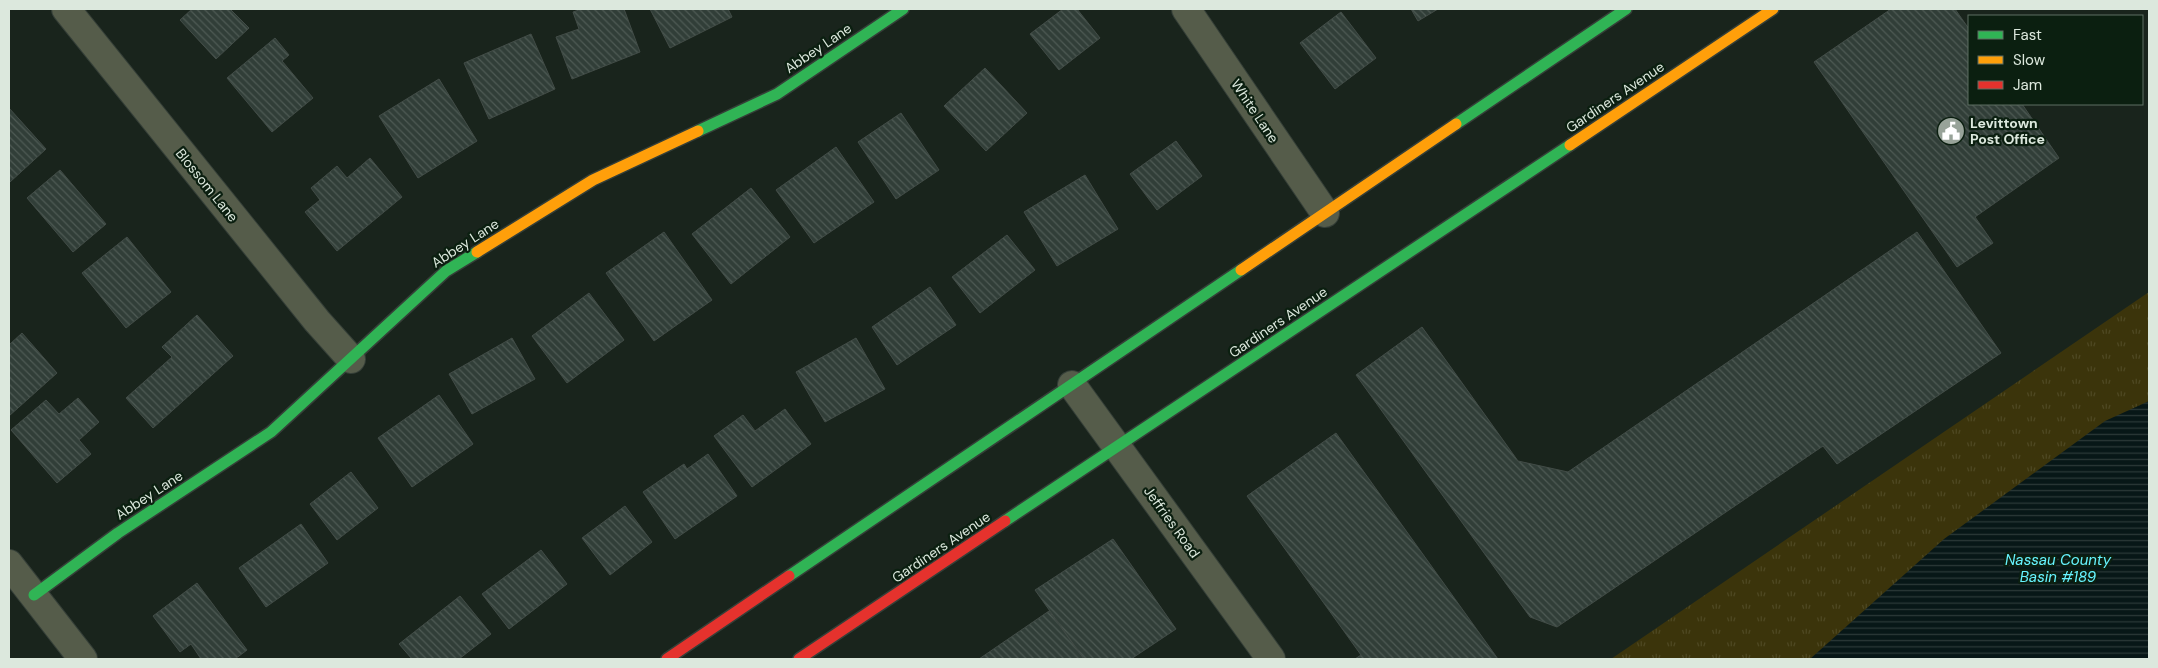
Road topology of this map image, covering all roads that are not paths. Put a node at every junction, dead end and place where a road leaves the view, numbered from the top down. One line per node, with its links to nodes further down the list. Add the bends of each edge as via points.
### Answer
1 (66, 9): 7 (street, Blossom Lane)
2 (903, 9): 7 (street, Abbey Lane, via 777,94 593,180 446,271)
3 (1186, 9): 6 (street, White Lane)
4 (1626, 9): 6 (street)
5 (1773, 9): 9 (street, Gardiners Avenue)
6 (1325, 212): 8 (street)
7 (351, 359): 11 (street, Abbey Lane, via 271,432 118,533)
8 (1072, 385): 9 (street, Jeffries Road); 13 (street)
9 (1118, 448): 14 (street, Gardiners Avenue); 15 (street, Jeffries Road)
10 (9, 564): 11 (street)
11 (34, 595): 12 (street)
12 (83, 659)
13 (667, 659)
14 (800, 659)
15 (1271, 659)

